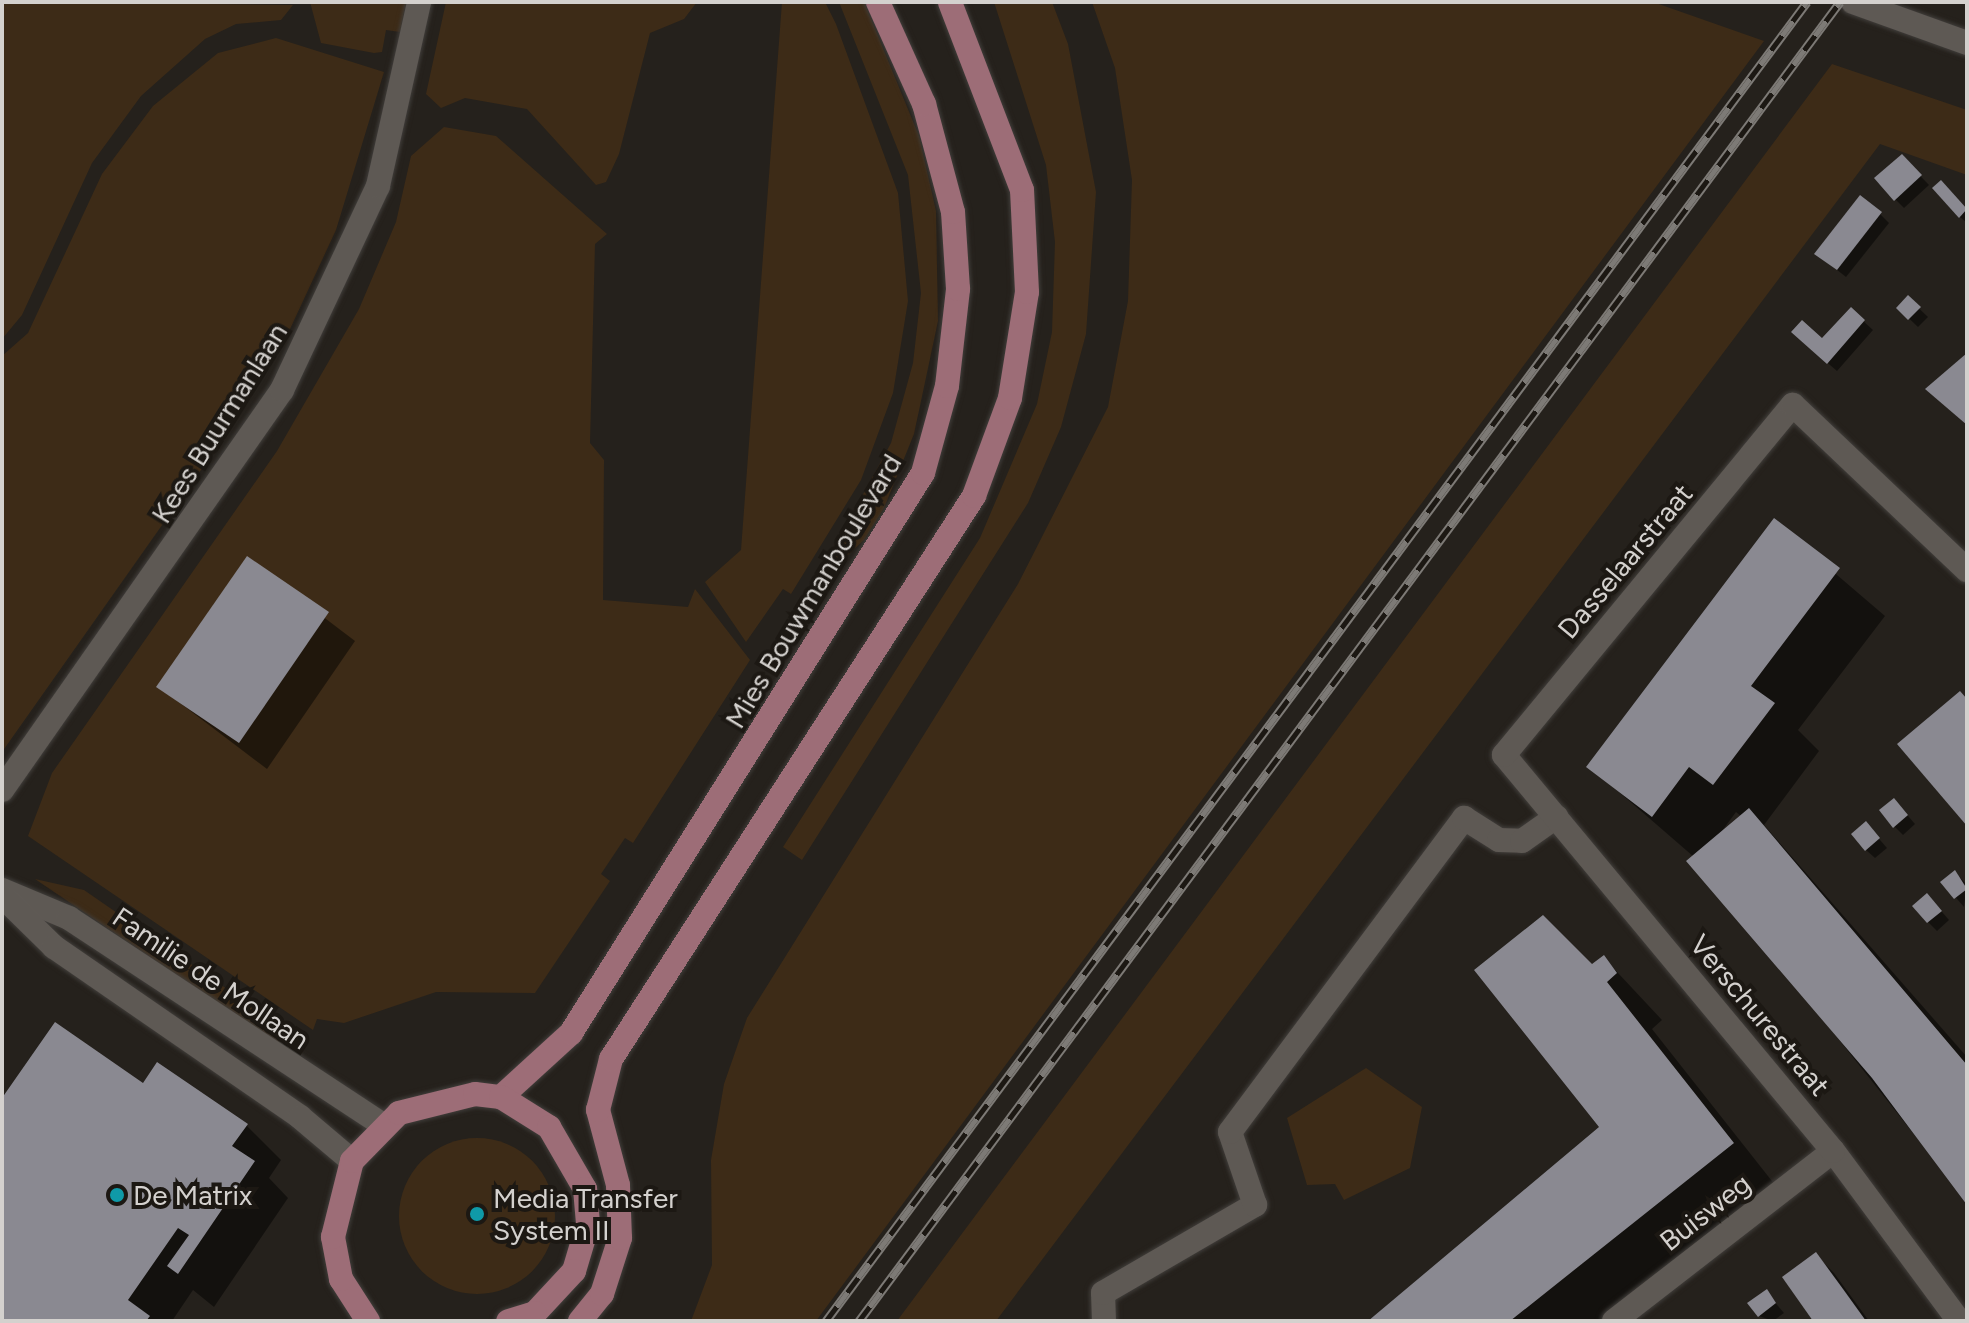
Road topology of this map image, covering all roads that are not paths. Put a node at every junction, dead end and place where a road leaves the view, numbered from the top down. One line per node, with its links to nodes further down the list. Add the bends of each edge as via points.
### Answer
1 (419, 2): 8 (street, Kees Buurmanlaan, via 378,186 282,390)
2 (878, 2): 11 (main road, Mies Bouwmanboulevard, via 924,104 953,212 958,289 947,386 923,473 571,1033)
3 (950, 2): 17 (main road, via 1022,190 1027,292 1010,398 974,496 633,1021 605,1073 598,1110 618,1185 620,1238 602,1294)
4 (1853, 2): 5 (street)
5 (1967, 43)
6 (1965, 565): 7 (street, Dasselaarstraat, via 1793,405)
7 (1504, 755): 9 (street, Verschurestraat)
8 (2, 790)
9 (1556, 817): 13 (street, Verschurestraat); 18 (street, via 1522,841 1499,840 1464,818 1230,1132 1255,1205 1103,1293)
10 (2, 893): 12 (street, Familie de Mollaan, via 69,918); 14 (street, Familie de Mollaan, via 54,947 300,1117)
11 (501, 1097): 12 (main road, via 450,1095); 16 (main road, via 527,1110 566,1148 585,1189 588,1224 582,1255 556,1296)
12 (383, 1125): 14 (main road)
13 (1833, 1151): 19 (street, Buisweg); 20 (street, Verschurestraat)
14 (352, 1161): 15 (main road, via 333,1237 341,1279)
15 (368, 1321)
16 (508, 1321)
17 (580, 1321)
18 (1104, 1321)
19 (1614, 1321)
20 (1959, 1321)

